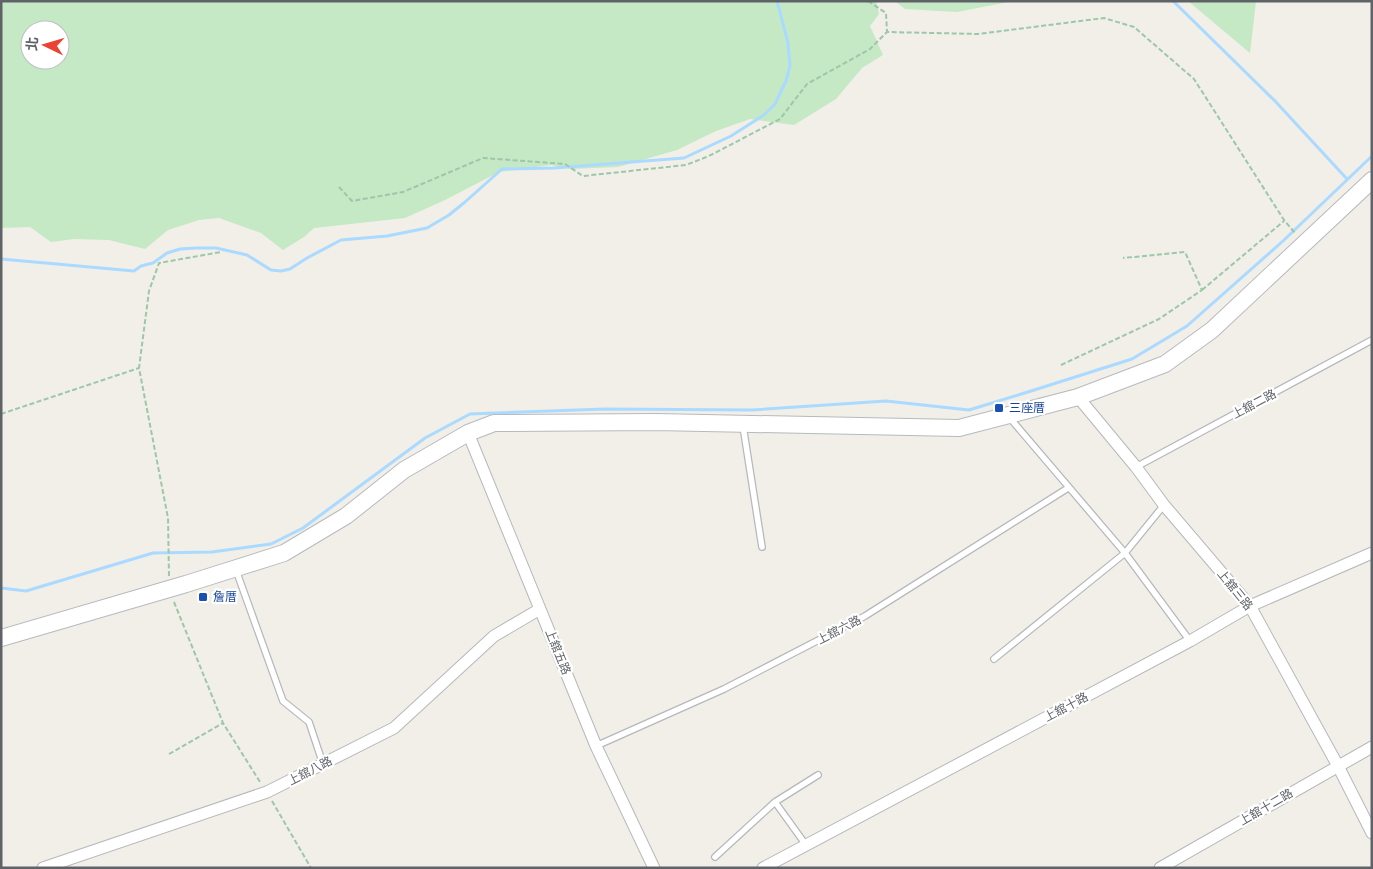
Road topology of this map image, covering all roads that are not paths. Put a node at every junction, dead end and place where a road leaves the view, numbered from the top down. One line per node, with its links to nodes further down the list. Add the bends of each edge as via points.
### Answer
1 (1372, 180): 3 (street, via 1212,330 1164,364)
2 (1372, 340): 7 (lane, 上舘二路)
3 (1078, 397): 4 (street); 7 (street, 上舘三路)
4 (1007, 416): 5 (street, via 959,428); 8 (lane)
5 (743, 424): 6 (street, via 494,423); 10 (lane)
6 (468, 433): 13 (street, via 404,470 346,516 284,553); 15 (street, 上舘五路)
7 (1136, 467): 9 (street, 上舘三路)
8 (1068, 488): 11 (lane); 19 (lane, 上舘六路, via 865,616 724,689)
9 (1164, 506): 11 (lane); 14 (street, 上舘三路)
10 (762, 548)
11 (1125, 553): 17 (lane); 18 (lane)
12 (1372, 553): 14 (street, 上舘十路)
13 (235, 568): 16 (street); 21 (lane, via 283,701 309,722)
14 (1250, 606): 17 (street, 上舘十路); 22 (street, 上舘三路)
15 (540, 609): 19 (street, 上舘五路); 21 (street, 上舘八路, via 494,636 394,728)
16 (1, 638)
17 (1190, 641): 26 (street, 上舘十路)
18 (994, 659)
19 (596, 746): 29 (street, 上舘五路)
20 (1372, 747): 22 (street, 上舘十二路)
21 (323, 764): 28 (street, 上舘八路, via 267,792)
22 (1338, 766): 25 (street, 上舘三路); 31 (street, 上舘十二路)
23 (818, 775): 24 (lane)
24 (775, 802): 26 (lane); 27 (lane)
25 (1372, 833)
26 (806, 845): 30 (street, 上舘十路)
27 (714, 857)
28 (42, 868)
29 (654, 868)
30 (762, 868)
31 (1160, 868)

